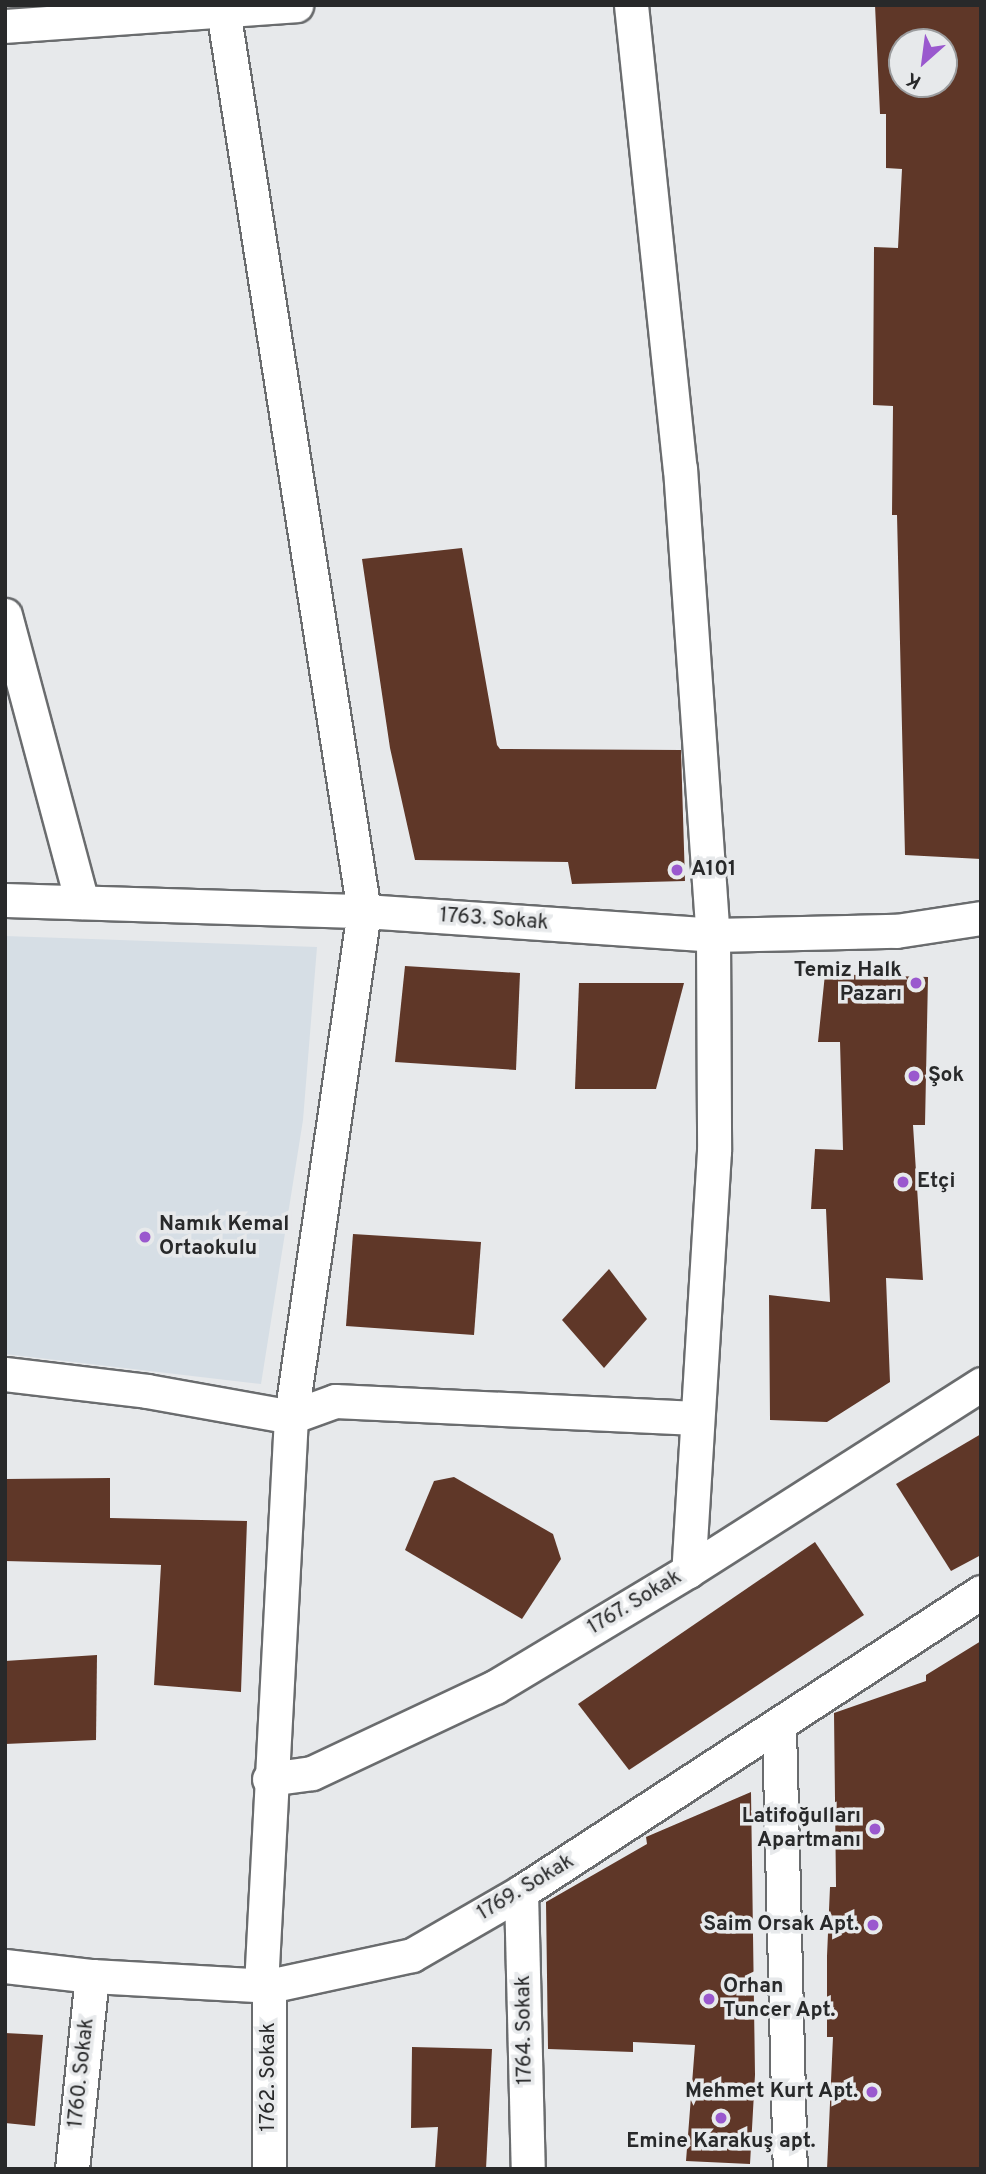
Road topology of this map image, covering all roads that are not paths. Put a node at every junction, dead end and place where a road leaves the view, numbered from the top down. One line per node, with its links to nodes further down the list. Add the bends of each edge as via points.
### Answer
1 (296, 5): 3 (street)
2 (631, 5): 10 (street, via 680,468)
3 (223, 10): 4 (street); 8 (street, 1762. Sokak)
4 (5, 26)
5 (5, 615): 7 (street)
6 (5, 900): 7 (street, 1763. Sokak)
7 (82, 902): 8 (street, 1763. Sokak)
8 (364, 911): 10 (street, 1763. Sokak); 13 (street, 1762. Sokak)
9 (981, 918): 10 (street, 1763. Sokak, via 896,931)
10 (713, 934): 14 (street, via 714,1151)
11 (5, 1374): 13 (street, via 147,1391)
12 (981, 1384): 15 (street, 1767. Sokak)
13 (291, 1418): 14 (street, via 335,1401); 18 (street, 1762. Sokak)
14 (697, 1418): 15 (street)
15 (688, 1570): 18 (street, 1767. Sokak, via 495,1688 312,1773)
16 (981, 1592): 17 (street, 1769. Sokak)
17 (779, 1727): 19 (street, 1769. Sokak); 26 (street)
18 (270, 1779): 22 (street, 1762. Sokak)
19 (522, 1892): 22 (street, 1769. Sokak, via 412,1955); 25 (street, 1764. Sokak)
20 (5, 1966): 21 (street, 1769. Sokak)
21 (92, 1976): 22 (street, 1769. Sokak); 23 (street, 1760. Sokak)
22 (265, 1986): 24 (street, 1762. Sokak)
23 (72, 2169)
24 (269, 2169)
25 (528, 2169)
26 (790, 2169)

